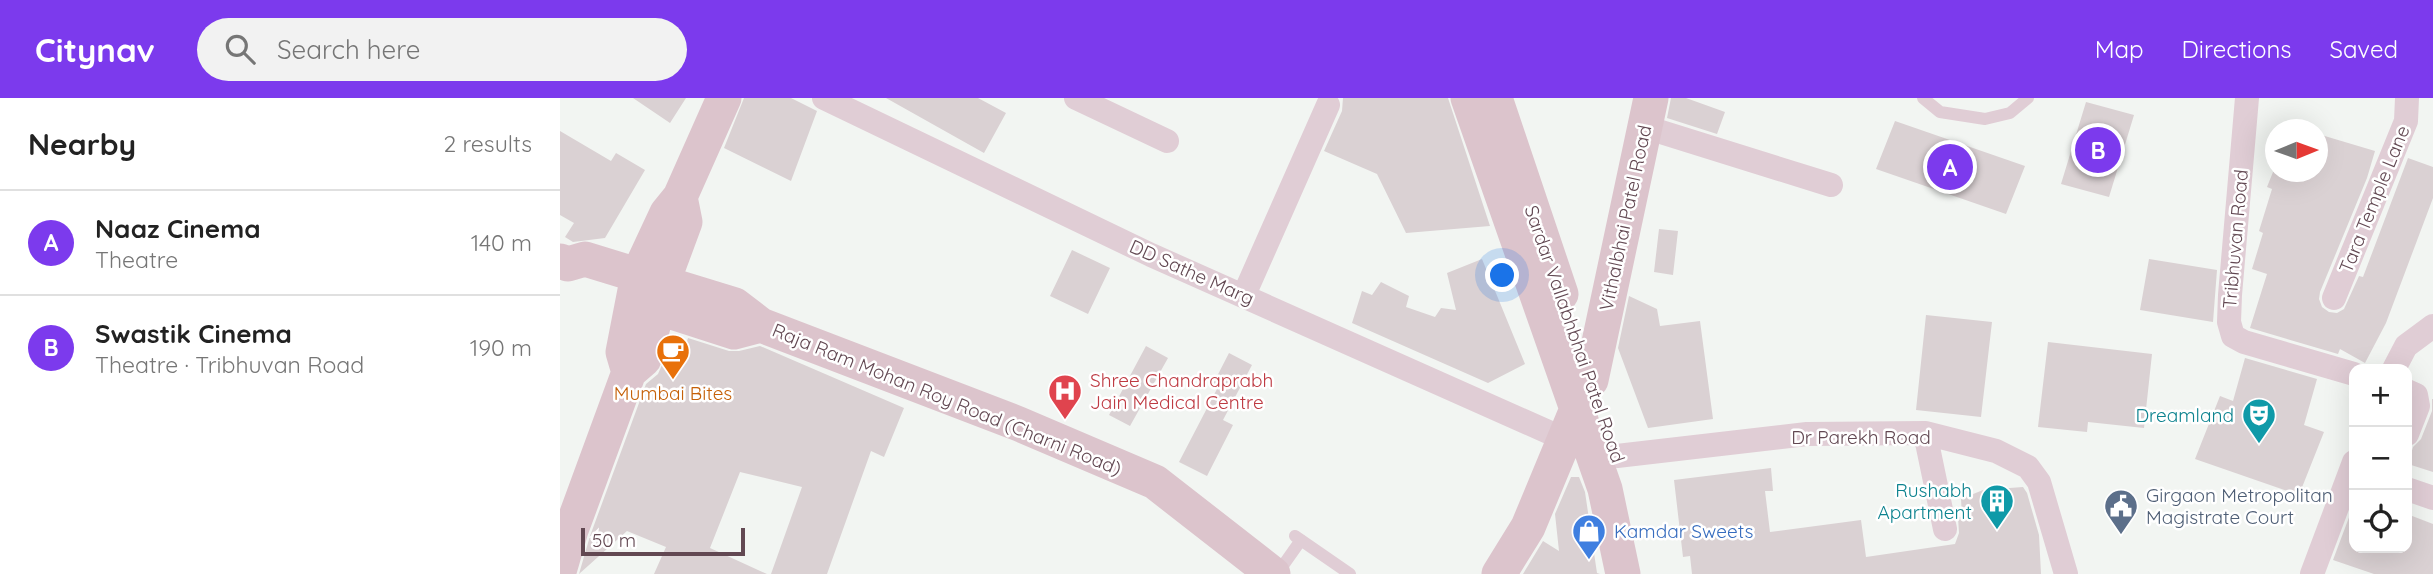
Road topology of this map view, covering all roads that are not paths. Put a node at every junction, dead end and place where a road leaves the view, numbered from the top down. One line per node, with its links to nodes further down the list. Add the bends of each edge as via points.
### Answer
1 (724, 98): 15 (street, via 680,197 685,222)
2 (824, 98): 16 (street, DD Sathe Marg)
3 (1076, 98): 12 (street)
4 (1468, 98): 22 (street, Sardar Vallabhbhai Patel Road)
5 (1495, 98): 22 (street, Sardar Vallabhbhai Patel Road)
6 (1923, 98): 7 (lane, via 1940,112 1985,119 2010,113)
7 (2028, 98)
8 (2247, 98): 20 (street, Tribhuvan Road, via 2230,295 2233,336)
9 (2406, 98): 17 (street, Tara Temple Lane, via 2406,121)
10 (1328, 105): 16 (street)
11 (1648, 113): 13 (street); 22 (street, Vithalbhai Patel Road)
12 (1167, 141)
13 (1831, 185)
14 (564, 263): 15 (street, Raja Ram Mohan Roy Road (Charni Road), via 585,258)
15 (648, 292): 29 (street, via 644,359 629,372); 33 (street, Raja Ram Mohan Roy Road (Charni Road), via 735,305 761,325 1020,424 1155,482)
16 (1244, 295): 22 (street, DD Sathe Marg)
17 (2334, 298)
18 (2433, 326): 19 (street, via 2406,346)
19 (2397, 364)
20 (2349, 373)
21 (2412, 393): 23 (street, via 2418,406)
22 (1577, 409): 25 (street, Sardar Vallabhbhai Patel Road); 35 (street, Vithalbhai Patel Road, via 1528,527); 36 (street, Sardar Vallabhbhai Patel Road, via 1605,489)
23 (2412, 421)
24 (1925, 433): 25 (street, Dr Parekh Road, via 1807,434); 30 (street); 38 (street, Dr Parekh Road, via 1996,451 2028,467 2039,482)
25 (1617, 456): 37 (street, Sardar Vallabhbhai Patel Road)
26 (2349, 475): 39 (street)
27 (2410, 490): 28 (street)
28 (2433, 498)
29 (566, 527): 31 (street)
30 (1945, 529)
31 (560, 568)
32 (1333, 569): 33 (lane, via 1298,538); 34 (lane)
33 (1275, 574)
34 (1350, 574)
35 (1499, 574)
36 (1623, 574)
37 (1642, 574)
38 (2066, 574)
39 (2312, 574)

